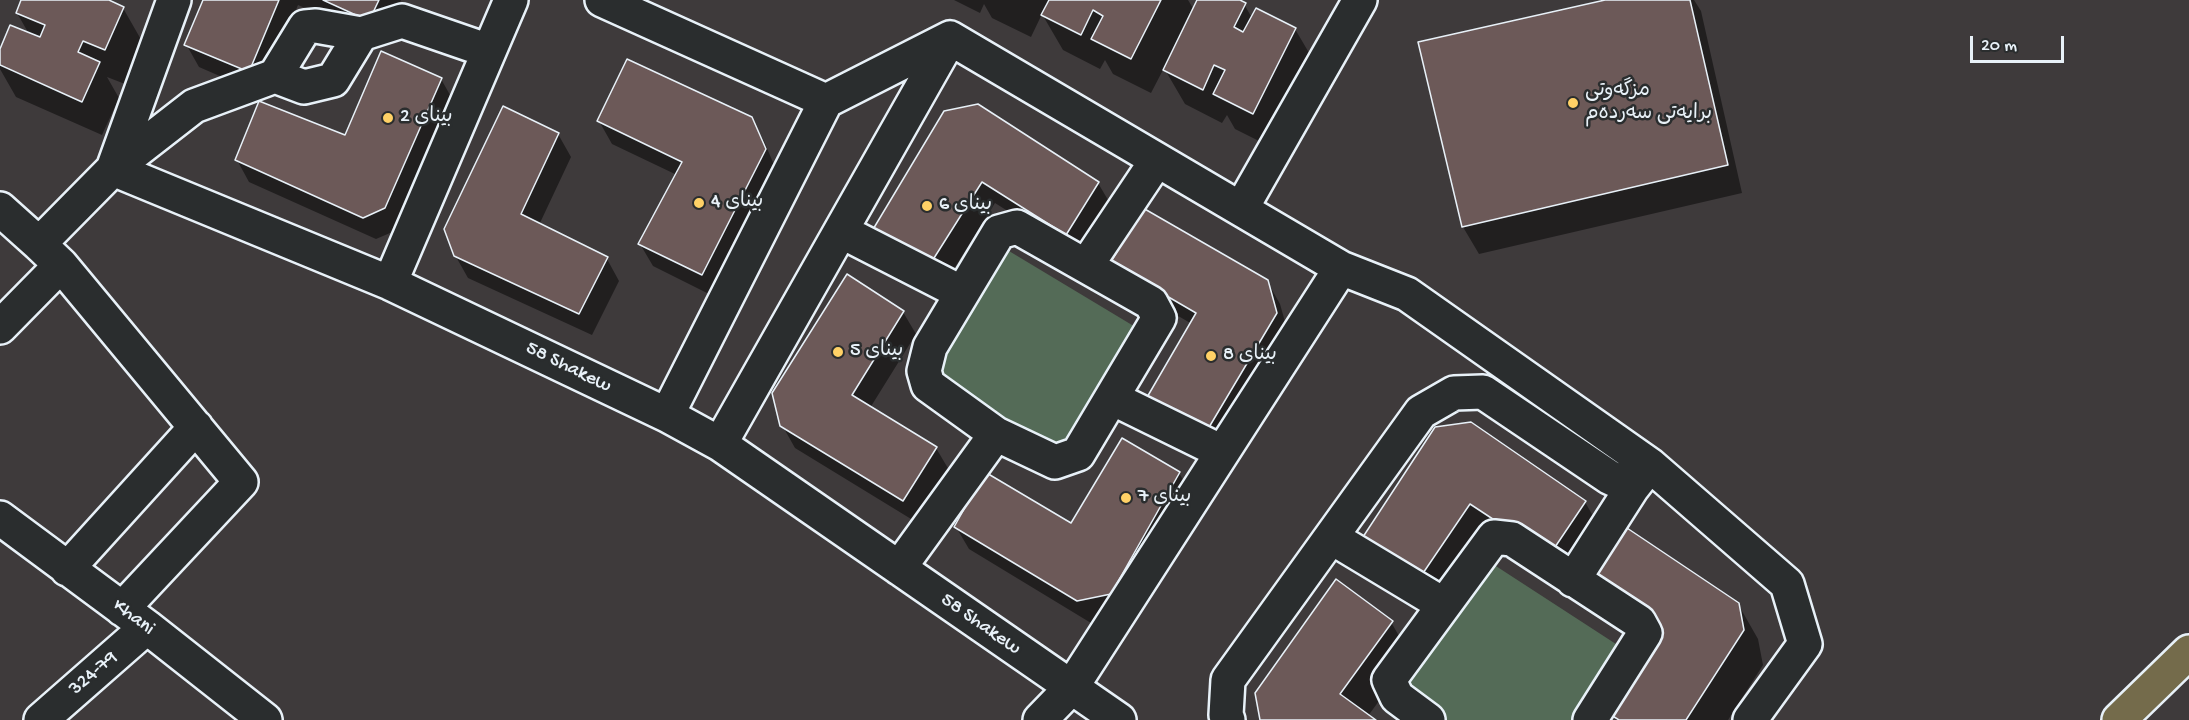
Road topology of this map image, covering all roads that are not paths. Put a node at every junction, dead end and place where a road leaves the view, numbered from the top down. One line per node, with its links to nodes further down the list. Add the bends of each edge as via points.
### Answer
1 (174, 0): 11 (street)
2 (511, 0): 7 (street)
3 (602, 0): 9 (street)
4 (1360, 0): 13 (street)
5 (361, 34): 7 (street, via 402,21); 8 (street, via 305,27); 8 (street, via 333,80 304,87)
6 (950, 38): 9 (street); 10 (street); 14 (street)
7 (489, 51): 18 (street)
8 (275, 76): 11 (street, via 194,106)
9 (826, 101): 22 (street)
10 (1157, 160): 13 (street); 16 (street)
11 (114, 169): 15 (street); 18 (street, 58 Shakew)
12 (0, 209): 15 (street)
13 (1241, 209): 17 (street)
14 (841, 231): 19 (street); 25 (street)
15 (50, 254): 20 (street); 23 (street)
16 (1086, 266): 19 (street, via 1017,227 999,232); 21 (street, via 1151,303 1159,318)
17 (1341, 268): 26 (street); 27 (street, via 1407,294)
18 (390, 283): 22 (street, 58 Shakew)
19 (962, 293): 24 (street, via 930,347 924,371 928,385)
20 (0, 327)
21 (1112, 398): 24 (street, via 1078,454 1055,462); 26 (street)
22 (667, 415): 25 (street, 58 Shakew)
23 (196, 427): 31 (street); 34 (street, 324-79, via 241,482)
24 (996, 434): 30 (street)
25 (720, 444): 30 (street, 58 Shakew)
26 (1222, 452): 36 (street)
27 (1641, 476): 29 (street, via 1609,477 1483,392 1454,393 1420,412); 32 (street); 44 (street, via 1787,584 1805,644)
28 (0, 518): 31 (street, Khani)
29 (1331, 537): 33 (street); 42 (street, via 1228,680)
30 (899, 568): 36 (street, 58 Shakew)
31 (67, 569): 34 (street, Khani)
32 (1573, 580): 33 (street, via 1512,539 1494,537); 37 (street, via 1639,622 1645,633)
33 (1444, 605): 43 (street, via 1389,680 1397,697)
34 (134, 618): 38 (street, 324-79); 39 (street, Khani)
35 (2189, 652): 45 (main road)
36 (1071, 688): 40 (street); 41 (street, 58 Shakew)
37 (1595, 718)
38 (41, 720)
39 (265, 720)
40 (1040, 720)
41 (1119, 720)
42 (1228, 720)
43 (1428, 720)
44 (1750, 720)
45 (2120, 720)

